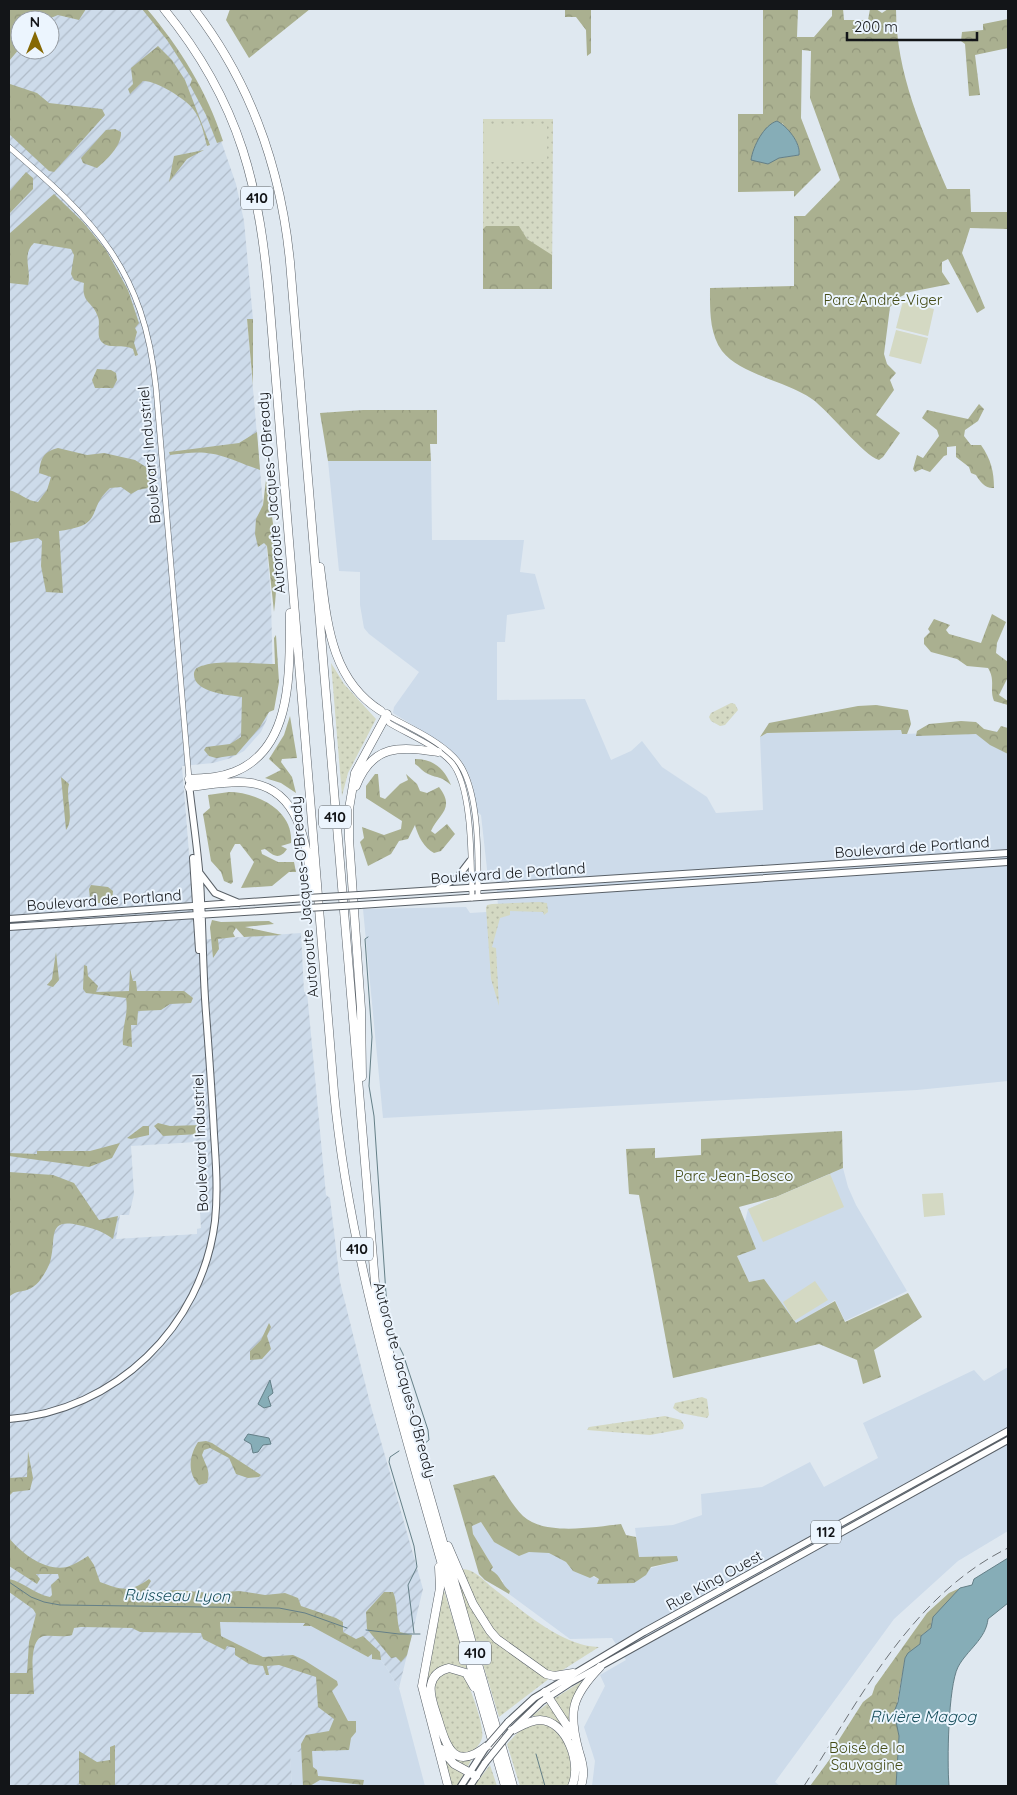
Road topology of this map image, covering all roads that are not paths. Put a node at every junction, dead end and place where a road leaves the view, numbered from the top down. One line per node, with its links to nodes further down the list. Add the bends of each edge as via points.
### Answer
1 (164, 9): 5 (highway, Autoroute Jacques-O'Bready / 410, via 194,49 221,96 240,140 257,197 267,269)
2 (196, 10): 4 (highway, Autoroute Jacques-O'Bready / 410, via 246,93 262,130 277,181 289,251)
3 (9, 147): 8 (street, Boulevard Industriel, via 68,198 102,237 128,281 147,330 156,388)
4 (310, 499): 6 (highway, via 333,647 354,687); 24 (highway, Autoroute Jacques-O'Bready / 410)
5 (291, 571): 8 (highway, via 287,690 274,734 258,756 240,769); 23 (highway, Autoroute Jacques-O'Bready / 410)
6 (384, 714): 7 (street, via 389,723); 9 (highway, via 356,770); 15 (street, via 443,747 466,773 473,799)
7 (438, 752): 9 (highway, via 404,747 379,756 360,775); 12 (street, via 452,764 463,783)
8 (189, 783): 10 (main road, Boulevard Industriel); 23 (highway, via 254,784 276,793 291,808 305,845)
9 (349, 809): 24 (highway, via 361,1016)
10 (191, 811): 14 (main road, Boulevard Industriel); 19 (main road, Boulevard Industriel)
11 (1008, 853): 15 (main road, Boulevard de Portland)
12 (470, 861): 15 (street); 16 (main road, via 457,878)
13 (1008, 862): 17 (main road, Boulevard de Portland)
14 (199, 872): 18 (main road, via 213,891); 19 (main road, Boulevard Industriel)
15 (475, 888): 16 (main road, Boulevard de Portland); 17 (street)
16 (435, 890): 18 (main road, Boulevard de Portland, bridge)
17 (475, 898): 20 (main road, Boulevard de Portland, bridge)
18 (240, 904): 19 (main road, Boulevard de Portland)
19 (199, 906): 20 (main road, Boulevard Industriel); 21 (main road, Boulevard de Portland)
20 (198, 915): 22 (main road, Boulevard de Portland); 25 (main road, Boulevard Industriel, via 217,1201 212,1241 196,1286 169,1334 144,1362 122,1379 73,1405 44,1414)
21 (9, 919)
22 (9, 927)
23 (324, 963): 29 (highway, Autoroute Jacques-O'Bready / 410, via 337,1121 356,1240 382,1355)
24 (362, 1136): 28 (highway, Autoroute Jacques-O'Bready / 410, via 380,1316)
25 (9, 1419)
26 (1008, 1431): 31 (main road, Rue King Ouest / 112)
27 (1008, 1440): 30 (main road, Rue King Ouest / 112)
28 (438, 1525): 31 (highway, via 473,1604 496,1639 546,1674); 40 (highway, Autoroute Jacques-O'Bready / 410)
29 (435, 1540): 33 (highway, Autoroute Jacques-O'Bready / 410); 36 (highway, via 440,1586 422,1686)
30 (600, 1667): 32 (main road, Rue King Ouest / 112); 35 (highway, via 576,1698 572,1717)
31 (573, 1673): 32 (main road, Rue King Ouest / 112)
32 (547, 1694): 34 (main road, Rue King Ouest / 112); 35 (highway); 37 (main road, Rue King Ouest / 112, bridge, via 508,1722)
33 (481, 1701): 38 (highway, via 462,1670 444,1669 433,1679 432,1696 446,1744 454,1753 465,1757); 40 (highway, Autoroute Jacques-O'Bready / 410)
34 (510, 1731): 39 (main road, Rue King Ouest / 112, bridge); 44 (highway, via 538,1720 556,1726 567,1740 572,1754 575,1775)
35 (576, 1738): 45 (highway, via 584,1770)
36 (437, 1741): 39 (highway, via 448,1758); 41 (highway)
37 (488, 1745): 38 (highway)
38 (482, 1752): 39 (main road, Rue King Ouest / 112)
39 (473, 1774): 42 (main road, Rue King Ouest / 112); 43 (main road, Rue King Ouest / 112)
40 (511, 1785)
41 (448, 1786)
42 (462, 1786)
43 (470, 1786)
44 (572, 1786)
45 (581, 1786)

